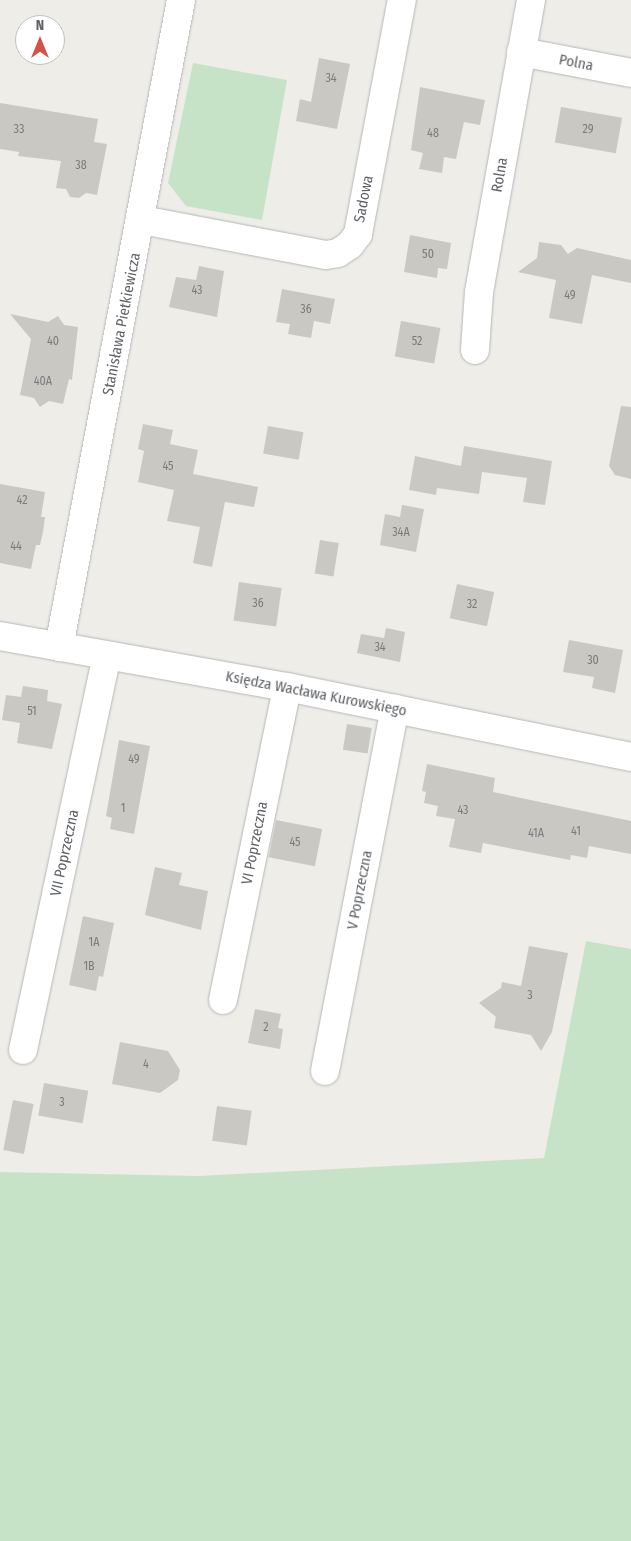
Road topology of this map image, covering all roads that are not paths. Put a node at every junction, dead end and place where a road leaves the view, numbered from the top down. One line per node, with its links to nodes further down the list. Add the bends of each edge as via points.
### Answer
1 (181, 0): 6 (street, Stanisława Pietkiewicza)
2 (402, 0): 6 (street, Sadowa, via 358,234 350,246 338,253 326,254)
3 (532, 0): 4 (street, Rolna)
4 (522, 52): 5 (street, Polna); 7 (street, Rolna, via 479,292)
5 (631, 73)
6 (142, 220): 9 (street, Stanisława Pietkiewicza)
7 (475, 350)
8 (0, 636): 9 (street, Księdza Wacława Kurowskiego)
9 (59, 647): 10 (street, Księdza Wacława Kurowskiego)
10 (107, 656): 11 (street, Księdza Wacława Kurowskiego); 15 (street, VII Poprzeczna)
11 (287, 687): 12 (street, Księdza Wacława Kurowskiego); 14 (street, VI Poprzeczna)
12 (395, 709): 13 (street, Księdza Wacława Kurowskiego); 16 (street, V Poprzeczna)
13 (631, 757)
14 (223, 1000)
15 (23, 1050)
16 (325, 1071)

